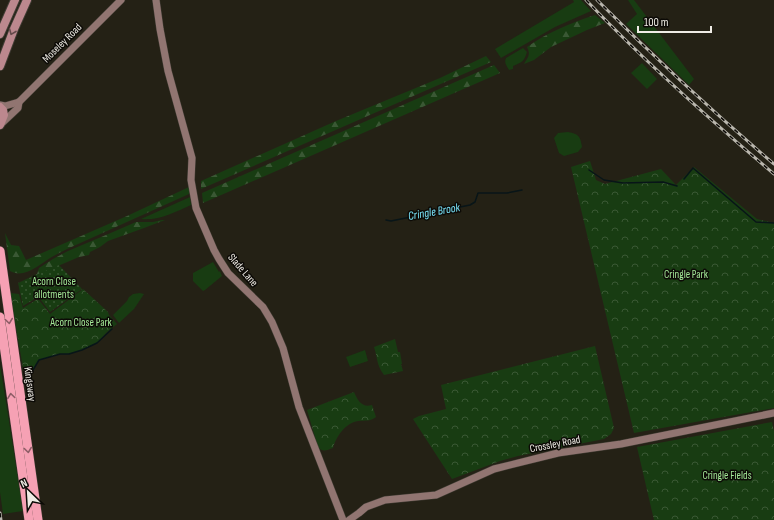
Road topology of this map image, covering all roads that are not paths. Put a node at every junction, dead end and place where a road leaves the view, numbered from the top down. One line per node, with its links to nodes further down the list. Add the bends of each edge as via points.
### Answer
1 (16, 0): 5 (main road)
2 (27, 0): 6 (main road, one-way to 6)
3 (120, 0): 7 (street, Moseley Road)
4 (156, 0): 15 (street, Slade Lane, via 168,71 192,158 191,180 195,205 214,250 228,273 263,307 272,322 283,348 299,407)
5 (0, 34)
6 (0, 66)
7 (19, 102): 8 (street); 9 (street, Moseley Road, via 18,108)
8 (0, 106): 9 (main road, via 4,113)
9 (0, 125)
10 (0, 252): 14 (highway, Kingsway, one-way to 14)
11 (0, 318): 13 (highway, Kingsway, one-way to 11)
12 (774, 413): 16 (street, Crossley Road, via 558,454 494,469 436,496 385,500 366,507)
13 (29, 520)
14 (38, 520)
15 (343, 520)
16 (349, 520)

